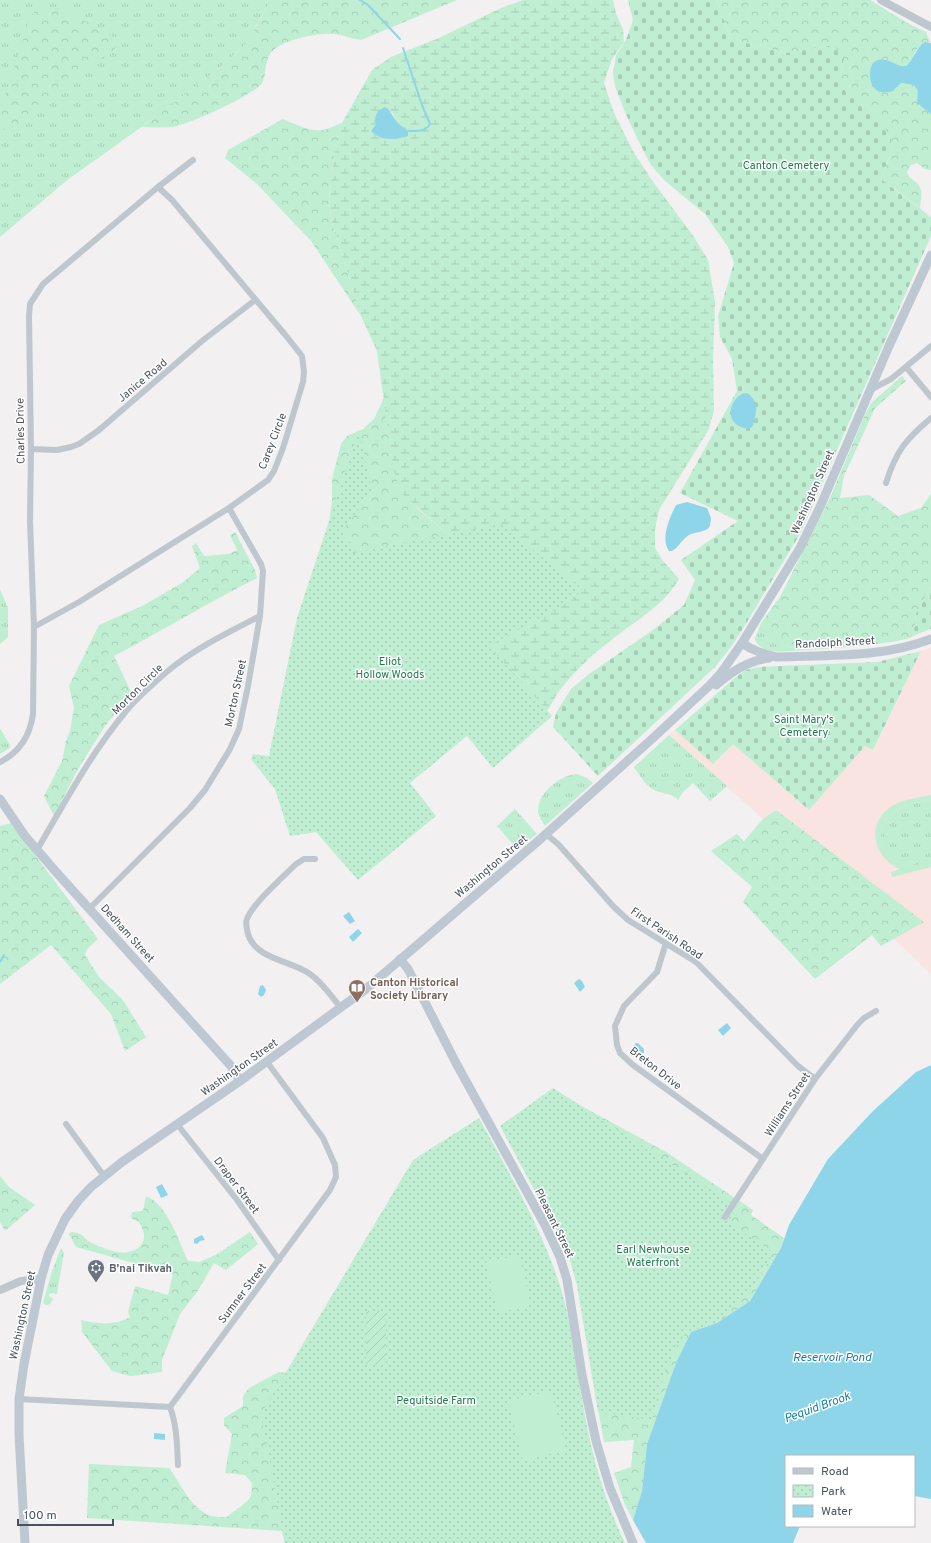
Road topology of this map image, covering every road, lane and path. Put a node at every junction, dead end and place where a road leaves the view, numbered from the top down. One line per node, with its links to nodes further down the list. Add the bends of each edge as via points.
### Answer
1 (881, 0): 2 (street)
2 (931, 27)
3 (193, 160): 4 (street, Charles Drive)
4 (158, 187): 6 (street, Carey Circle, via 172,200); 12 (street, Charles Drive, via 43,284 30,304)
5 (931, 255): 9 (main road, Washington Street)
6 (255, 300): 12 (street, Janice Road, via 202,341 80,444 57,450); 14 (street, Carey Circle, via 302,356 303,382 274,471 268,480)
7 (931, 346): 8 (street)
8 (906, 367): 9 (street, via 891,379); 10 (street)
9 (870, 390): 18 (main road, Washington Street, via 800,548)
10 (931, 397)
11 (931, 418): 13 (street, via 906,440 898,452)
12 (31, 449): 16 (street, Charles Drive, via 30,521)
13 (886, 483)
14 (229, 508): 15 (street, Morton Street, via 261,564 263,571); 16 (street, Carey Circle, via 79,602)
15 (260, 616): 25 (street, Morton Circle, via 191,654 128,709 76,782); 27 (street, Morton Street, via 242,716 230,749 205,790 190,808)
16 (34, 627): 22 (street, Charles Drive, via 31,726 27,738 18,749 9,758)
17 (931, 639): 19 (main road, Randolph Street, via 903,648 878,652)
18 (740, 647): 19 (main road, Randolph Street); 20 (main road, via 748,657); 21 (main road, Washington Street, via 709,686)
19 (777, 657): 20 (main road, Washington Street)
20 (762, 659): 21 (main road, Washington Street, via 735,670)
21 (677, 716): 24 (main road, Washington Street)
22 (0, 762)
23 (0, 799): 25 (main road, Dedham Street)
24 (546, 834): 28 (street, First Parish Road, via 628,920); 29 (main road, Washington Street)
25 (37, 850): 27 (main road, Dedham Street)
26 (314, 859): 30 (street, via 304,859 296,864 253,908 246,920 247,930 255,948 308,973 323,985)
27 (90, 908): 34 (main road, Dedham Street, via 126,952 168,994 231,1066)
28 (666, 944): 33 (street, First Parish Road, via 696,962 798,1066); 37 (street, Breton Drive, via 657,972 624,1006 615,1026 620,1053)
29 (400, 959): 30 (main road, Washington Street); 47 (main road, Pleasant Street, via 408,969 560,1256 567,1280 582,1375 596,1441 610,1488)
30 (341, 1008): 32 (main road, Washington Street)
31 (876, 1012): 33 (street, Williams Street, via 858,1024)
32 (267, 1062): 34 (main road, Washington Street); 40 (street, Sumner Street, via 323,1138 336,1165 336,1177 330,1190)
33 (815, 1079): 37 (street, Williams Street)
34 (240, 1081): 36 (main road, Washington Street)
35 (66, 1124): 38 (street)
36 (178, 1124): 38 (main road, Washington Street); 40 (street, Draper Street)
37 (763, 1159): 39 (street, Williams Street)
38 (104, 1176): 41 (main road, Washington Street, via 78,1201 65,1219 48,1255)
39 (725, 1217)
40 (280, 1260): 44 (street, Sumner Street)
41 (41, 1279): 42 (street, via 21,1281); 43 (main road, Washington Street)
42 (0, 1290)
43 (19, 1400): 44 (street); 46 (main road, Washington Street)
44 (170, 1407): 45 (street, via 177,1430)
45 (178, 1465)
46 (25, 1543)
47 (633, 1543)

